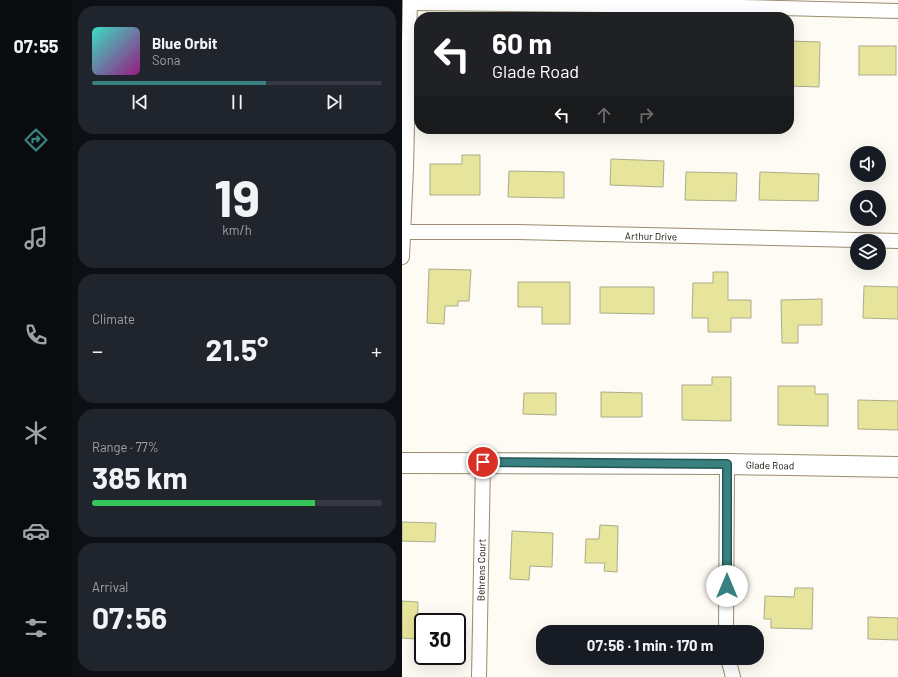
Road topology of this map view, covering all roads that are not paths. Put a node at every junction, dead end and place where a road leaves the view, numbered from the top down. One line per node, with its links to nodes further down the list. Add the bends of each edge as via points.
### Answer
1 (410, 2): 2 (street); 3 (street)
2 (898, 11)
3 (403, 232): 4 (street, Arthur Drive, via 517,232); 5 (street)
4 (898, 241)
5 (402, 257)
6 (483, 462): 7 (main road, Glade Road); 8 (main road, Glade Road); 12 (street, Behrens Court)
7 (402, 463)
8 (727, 464): 9 (main road, Glade Road); 10 (street)
9 (898, 467)
10 (726, 625)
11 (730, 665): 13 (street)
12 (479, 677)
13 (733, 677)

